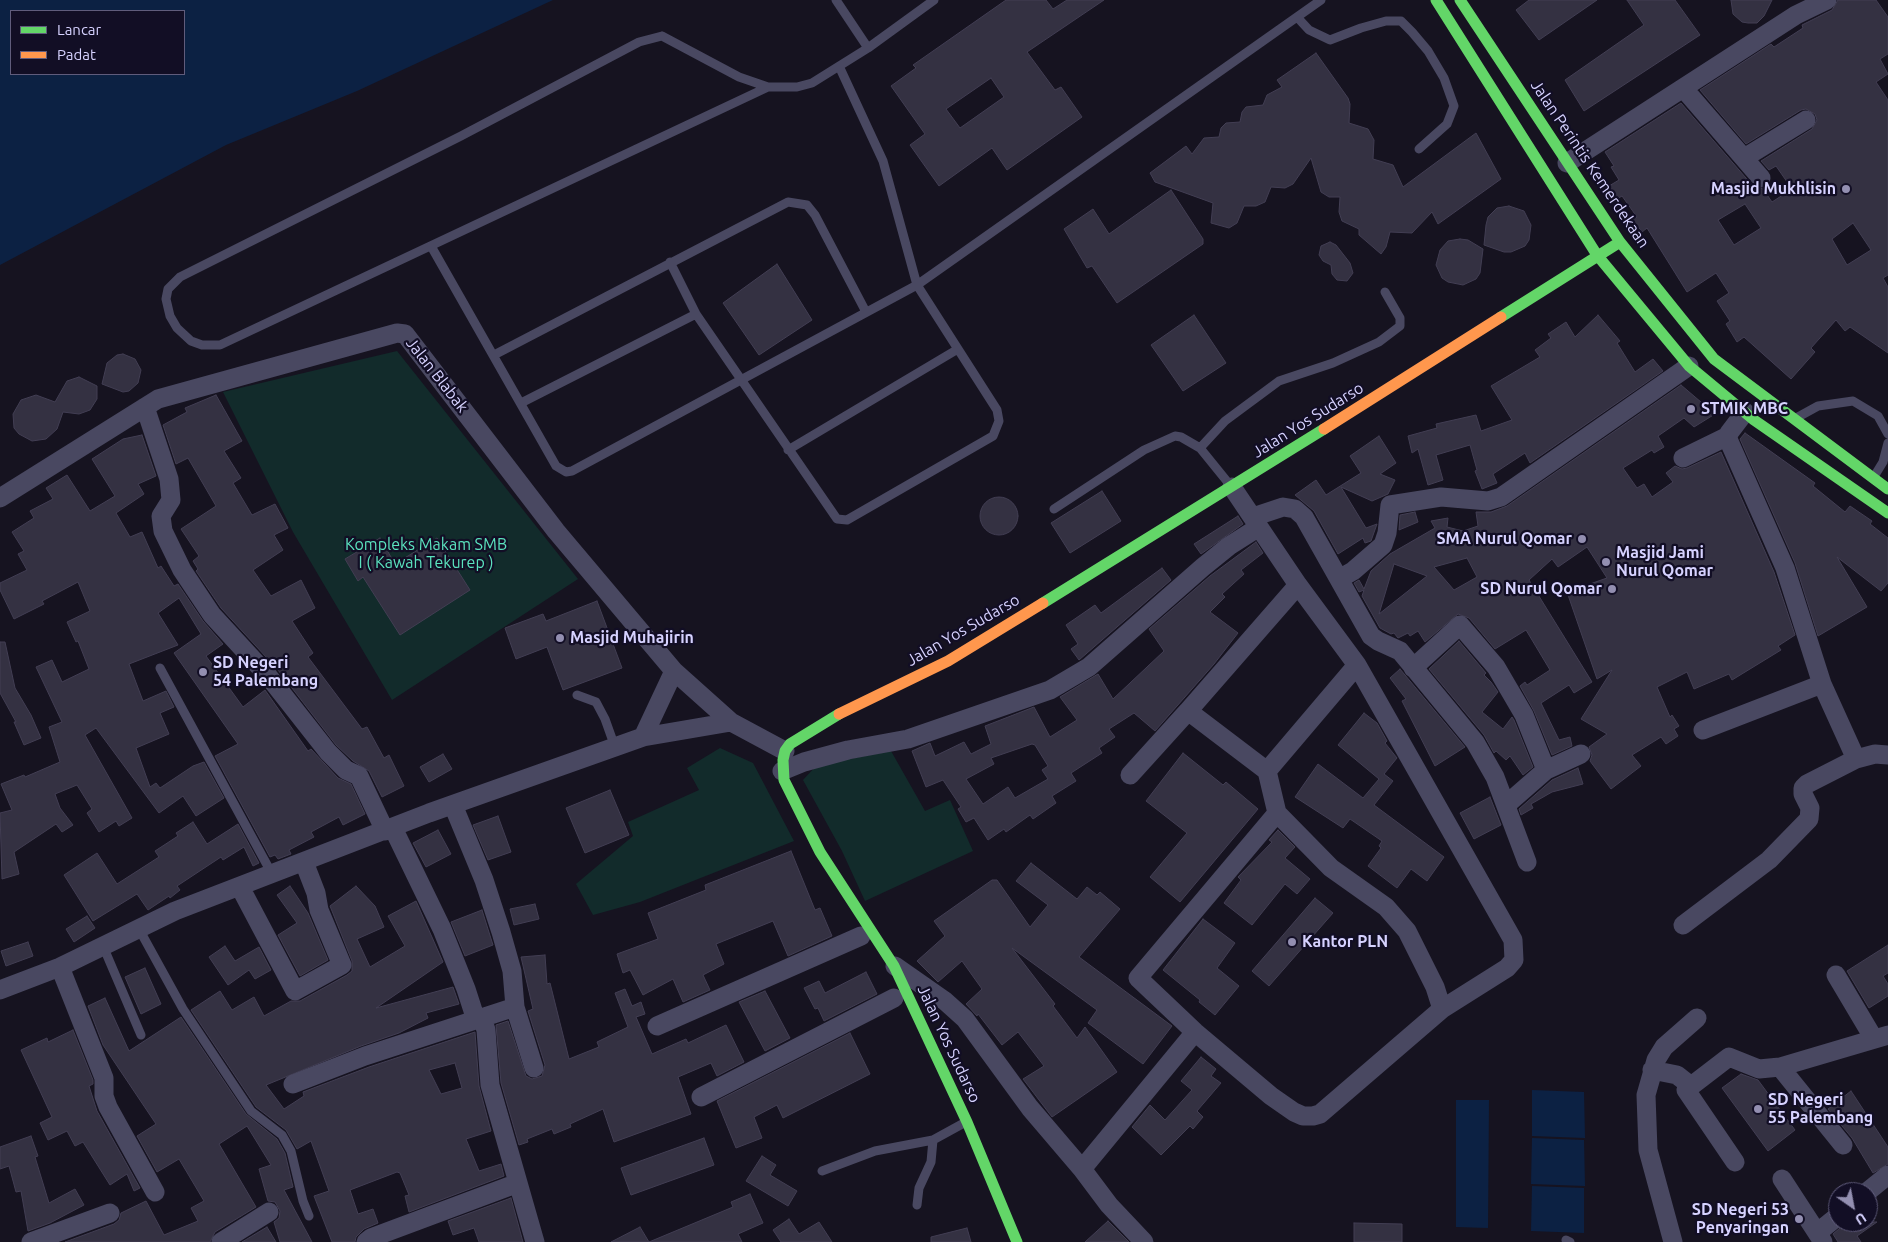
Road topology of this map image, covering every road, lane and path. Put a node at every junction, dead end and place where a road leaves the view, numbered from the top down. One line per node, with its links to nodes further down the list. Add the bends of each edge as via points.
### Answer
1 (836, 0): 8 (lane)
2 (934, 0): 8 (lane)
3 (1321, 0): 7 (lane)
4 (1436, 0): 14 (main road)
5 (1460, 0): 13 (main road, Jalan Perintis Kemerdekaan)
6 (1827, 0): 11 (street, via 1796,15)
7 (1297, 17): 15 (lane, via 1309,30 1330,40 1386,21 1401,21 1412,32 1444,78 1454,106 1447,124); 23 (lane)
8 (868, 48): 9 (lane)
9 (839, 66): 10 (lane, via 812,83 797,87); 23 (lane, via 883,161)
10 (768, 87): 20 (lane); 20 (lane, via 738,77 670,38 654,36 180,277 168,289 166,299 170,316 191,341 220,345)
11 (1684, 89): 16 (street); 17 (street)
12 (1806, 120): 16 (street)
13 (1542, 124): 14 (main road); 17 (main road, Jalan Perintis Kemerdekaan)
14 (1522, 138): 21 (main road)
15 (1419, 149)
16 (1744, 158): 18 (street)
17 (1567, 163): 19 (main road, Jalan Perintis Kemerdekaan)
18 (1762, 178)
19 (1620, 242): 21 (main road, Jalan Yos Sudarso); 34 (main road, Jalan Perintis Kemerdekaan, via 1714,358)
20 (430, 246): 28 (lane)
21 (1597, 255): 29 (main road); 42 (main road, Jalan Yos Sudarso)
22 (670, 262): 25 (lane, via 788,202 798,202 807,205 815,215); 26 (lane); 28 (lane)
23 (917, 285): 25 (lane); 27 (lane)
24 (1385, 292): 38 (lane, via 1400,318 1400,326 1379,342 1333,363 1279,381 1225,421)
25 (866, 312): 30 (lane)
26 (696, 314): 30 (lane); 31 (lane)
27 (958, 349): 39 (lane); 39 (lane, via 997,410 1000,421 993,436 841,521 833,515)
28 (494, 355): 31 (lane)
29 (1689, 366): 33 (main road); 48 (street, via 1501,497 1488,501 1441,497 1390,505 1383,545)
30 (740, 378): 31 (lane, via 566,472 556,466); 39 (lane)
31 (521, 403)
32 (145, 407): 44 (street, Jalan Blabak); 53 (street, Jalan Blabak, via 169,395 397,333 405,334 556,531); 72 (street, via 169,479 171,500 161,516 162,531 182,570 212,614 269,676 328,752 346,770 359,776)
33 (1745, 412): 36 (street); 46 (main road)
34 (1793, 419): 35 (lane, via 1818,406 1853,401 1878,416); 41 (main road, Jalan Perintis Kemerdekaan)
35 (1888, 434)
36 (1728, 436): 40 (street); 54 (street, via 1785,568)
37 (1888, 443): 41 (lane, via 1884,462)
38 (1200, 448): 42 (lane); 45 (lane, via 1181,436 1171,437 1144,450)
39 (788, 450)
40 (1683, 458)
41 (1872, 479): 43 (main road, Jalan Perintis Kemerdekaan)
42 (1232, 487): 47 (street); 61 (main road, Jalan Yos Sudarso, via 948,661 830,718)
43 (1888, 488)
44 (0, 498)
45 (1054, 509)
46 (1888, 513)
47 (1256, 522): 48 (street, via 1283,507 1300,512); 49 (street); 66 (street, via 1089,667 1050,690 908,739 848,750)
48 (1339, 579): 52 (street, via 1371,636 1396,648)
49 (1298, 585): 50 (street); 56 (street)
50 (1357, 665): 67 (street); 88 (street, via 1513,940 1514,960 1507,968)
51 (160, 668): 75 (lane)
52 (1413, 668): 65 (street, via 1460,626 1496,667 1526,722); 70 (street, via 1475,742)
53 (674, 671): 57 (street, Jalan Blabak); 59 (street)
54 (1822, 684): 58 (street); 64 (street)
55 (577, 695): 60 (lane, via 596,702)
56 (1188, 711): 67 (street); 68 (street)
57 (731, 722): 59 (street); 61 (street, Jalan Blabak)
58 (1703, 730)
59 (643, 737): 60 (street)
60 (615, 747): 69 (street)
61 (785, 751): 66 (main road)
62 (1581, 754): 65 (street)
63 (1888, 755): 64 (street, via 1875,754)
64 (1856, 759): 78 (street, via 1807,784 1803,794 1810,808 1809,819 1768,860)
65 (1546, 770): 70 (street)
66 (782, 771): 77 (main road, Jalan Yos Sudarso, via 820,852)
67 (1267, 771): 71 (street)
68 (1130, 775)
69 (453, 805): 72 (street); 87 (street, via 501,932 512,970)
70 (1506, 805): 74 (street)
71 (1278, 813): 88 (street, via 1332,868 1386,907 1406,931 1435,986); 92 (street, via 1138,978)
72 (389, 829): 73 (street); 90 (street, via 442,929)
73 (304, 862): 75 (street); 76 (street, via 319,910 342,965 295,991)
74 (1527, 862)
75 (272, 874): 76 (street)
76 (240, 887): 79 (street)
77 (853, 904): 80 (main road); 83 (main road, Jalan Yos Sudarso)
78 (1684, 925)
79 (142, 927): 81 (street); 115 (lane, via 183,1009 251,1111 282,1135 291,1151)
80 (863, 940): 91 (street)
81 (103, 946): 82 (street); 93 (lane)
82 (60, 966): 85 (street); 111 (street, via 104,1078 108,1107)
83 (894, 966): 101 (main road, Jalan Yos Sudarso); 105 (street, via 946,1001 965,1019 1030,1108)
84 (1836, 975): 94 (street)
85 (2, 985)
86 (893, 996): 100 (street)
87 (516, 1007): 90 (street); 96 (street)
88 (1442, 1008): 92 (street, via 1320,1114 1313,1116 1303,1116 1284,1106)
89 (1697, 1018): 97 (street, via 1664,1047)
90 (479, 1019): 98 (street, via 365,1056); 109 (street, via 486,1030 490,1085)
91 (657, 1026)
92 (1195, 1032): 105 (street)
93 (141, 1035)
94 (1881, 1037): 95 (street)
95 (1780, 1067): 99 (street, via 1759,1069 1729,1057); 103 (street)
96 (534, 1068)
97 (1652, 1070): 99 (street, via 1677,1075); 124 (street, via 1646,1095 1648,1150)
98 (293, 1084)
99 (1691, 1086): 104 (street, via 1686,1092)
100 (701, 1096)
101 (967, 1122): 102 (lane); 122 (main road, Jalan Yos Sudarso)
102 (933, 1140): 106 (lane, via 875,1151); 112 (lane, via 931,1162 919,1188)
103 (1843, 1145)
104 (1735, 1162)
105 (1082, 1169): 123 (street, via 1109,1205)
106 (822, 1171)
107 (1888, 1175): 110 (street)
108 (1782, 1179): 117 (street)
109 (518, 1183): 120 (street); 121 (street)
110 (1878, 1183)
111 (155, 1192)
112 (917, 1205)
113 (269, 1212): 119 (street)
114 (110, 1213): 118 (street)
115 (309, 1216)
116 (1828, 1228): 117 (street)
117 (1820, 1238)
118 (30, 1242)
119 (221, 1242)
120 (366, 1242)
121 (535, 1242)
122 (1017, 1242)
123 (1144, 1242)
124 (1673, 1242)

